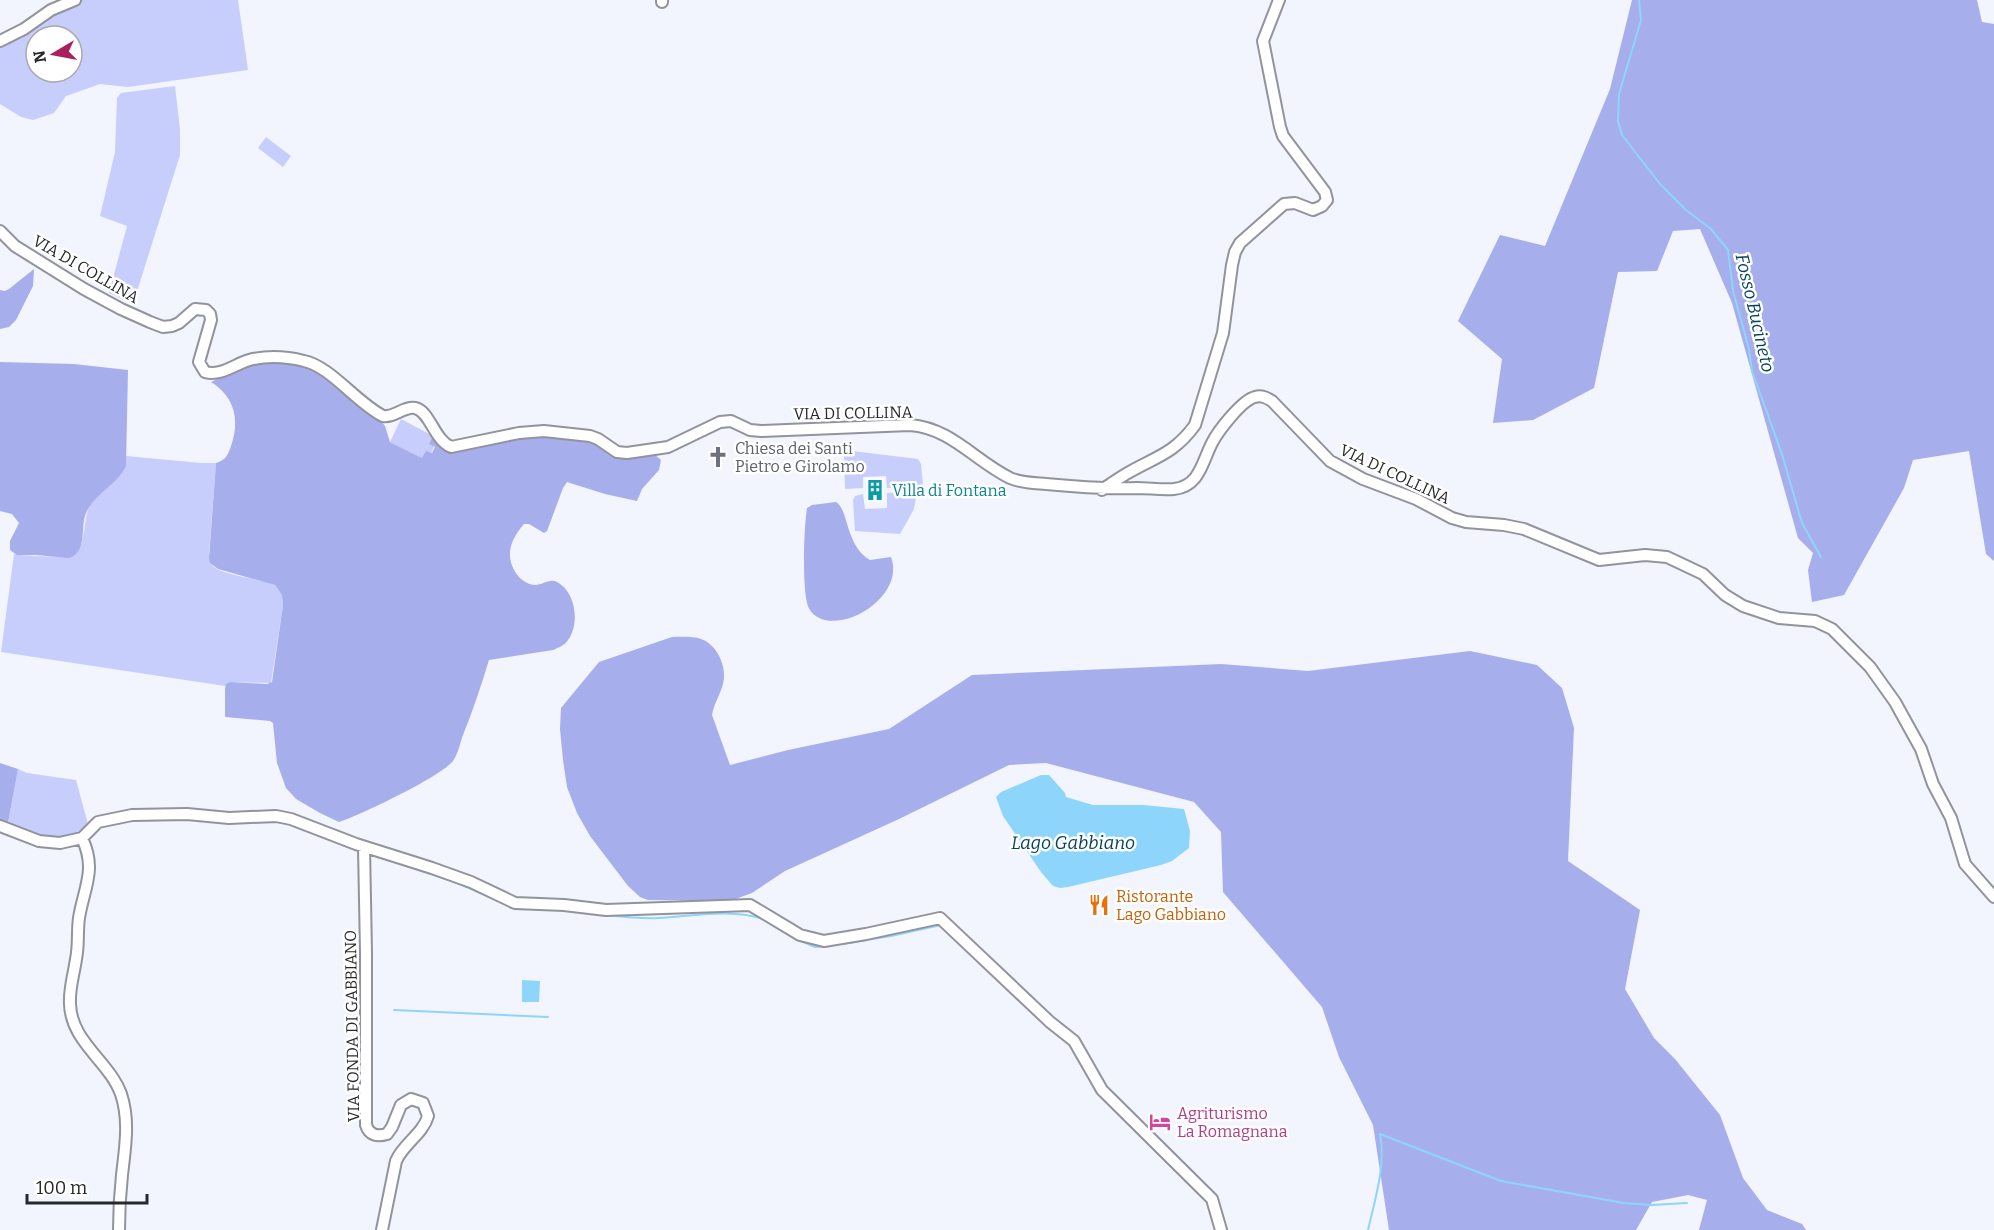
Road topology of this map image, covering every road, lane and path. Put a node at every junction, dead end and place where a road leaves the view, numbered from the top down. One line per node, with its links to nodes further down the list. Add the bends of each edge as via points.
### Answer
1 (75, 0): 3 (street)
2 (1280, 0): 5 (street, via 1263,40 1280,127 1327,200 1313,210 1295,203 1284,204 1240,243 1232,265 1223,333 1195,425 1179,445)
3 (0, 41)
4 (0, 231): 5 (street, VIA DI COLLINA, via 15,246 84,289 159,325 172,326 195,309 206,310 210,320 199,362 205,372 212,374 260,358 305,361 323,370 382,416 417,408 442,442 451,447 544,431 590,436 617,452 627,453 673,445 725,421 761,431 918,426 945,434 1014,479)
5 (1102, 490): 9 (street, VIA DI COLLINA, via 1186,485 1202,470 1214,439 1237,411 1254,397 1263,396 1330,461 1452,518 1524,529 1599,560 1667,557 1704,574 1743,606 1779,618 1815,621 1842,637 1870,667 1900,711 1951,818 1963,861)
6 (0, 826): 7 (street, via 46,842)
7 (82, 838): 8 (street, via 98,822 132,815 276,816); 10 (street, via 90,866 79,918 70,1006 76,1029 113,1079 125,1111)
8 (364, 847): 11 (street, VIA FONDA DI GABBIANO, via 366,1125 371,1134 387,1134 400,1105 411,1100 423,1103 428,1116 396,1161); 12 (street, via 461,879 515,903 606,910 750,905 815,940 832,941 940,918 1074,1041 1102,1090 1212,1199)
9 (1994, 897)
10 (119, 1230)
11 (382, 1230)
12 (1221, 1230)

